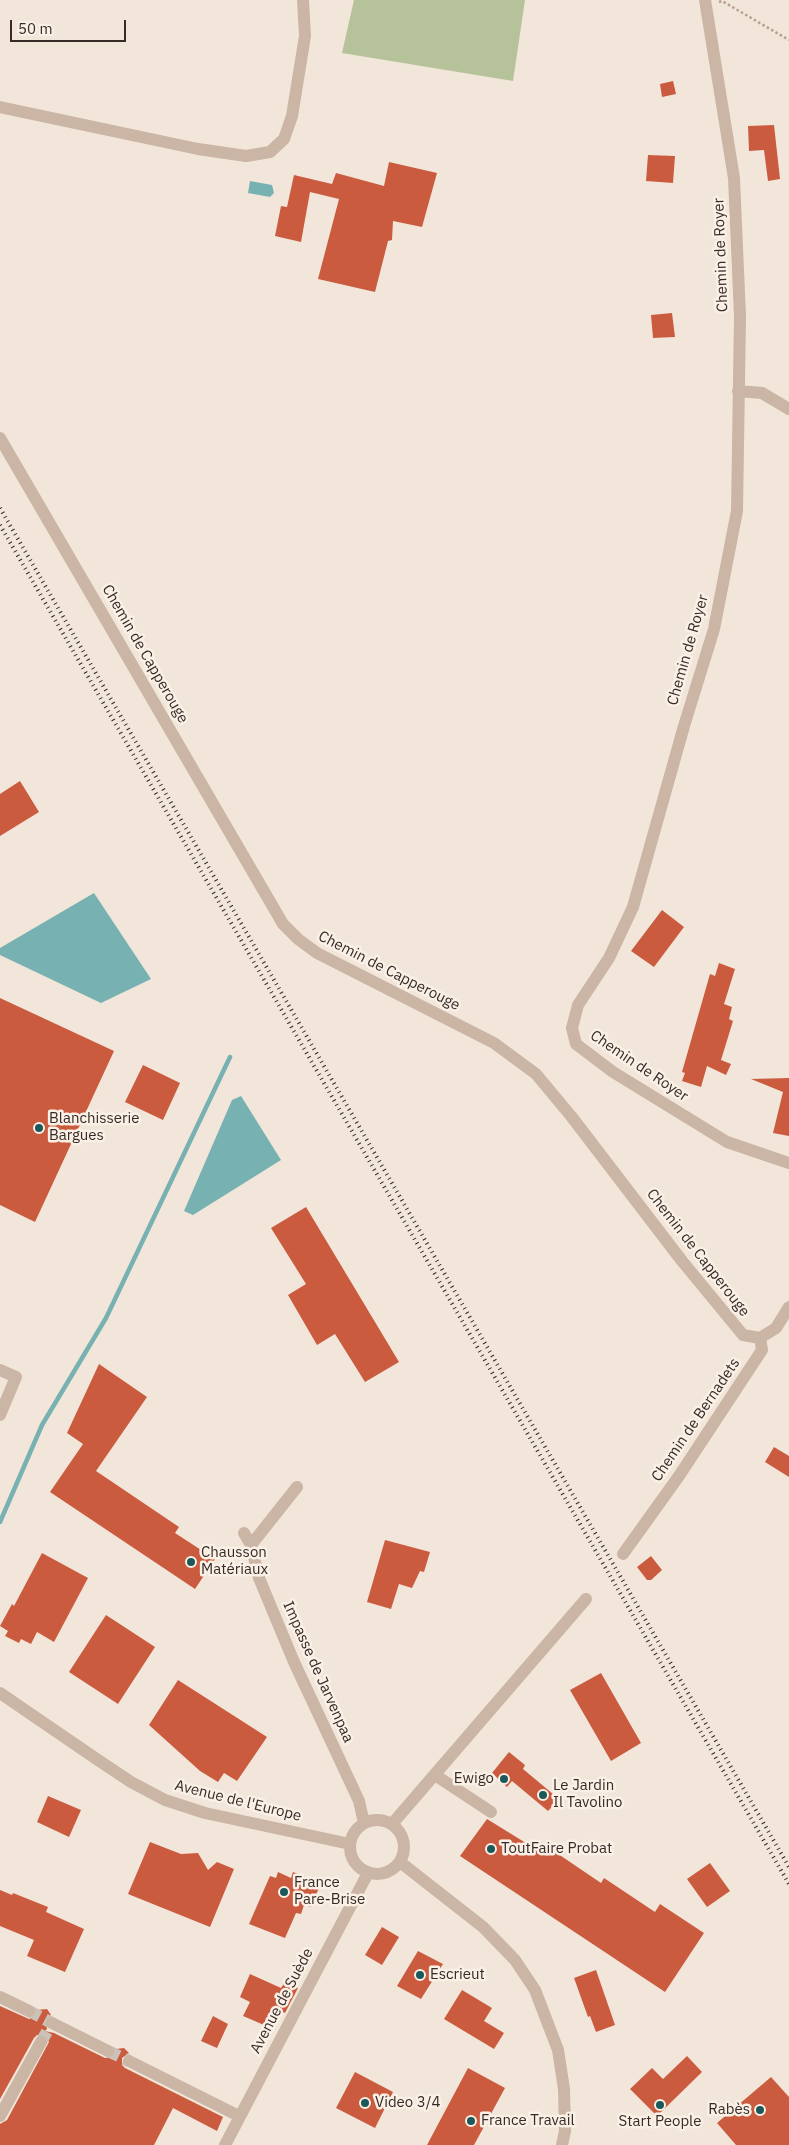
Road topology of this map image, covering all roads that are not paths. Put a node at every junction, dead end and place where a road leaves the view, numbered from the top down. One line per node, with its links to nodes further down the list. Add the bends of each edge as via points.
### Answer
1 (303, 0): 3 (street, via 305,36 292,116 284,139 270,152 246,156 198,149)
2 (705, 3): 4 (street, Chemin de Royer, via 734,178 740,316)
3 (0, 107)
4 (738, 391): 5 (street, via 762,393); 7 (street, Chemin de Royer, via 737,511 714,629 634,907 609,958 578,1006 572,1028 576,1044 613,1072 727,1142)
5 (789, 409)
6 (0, 438): 9 (street, Chemin de Capperouge, via 283,924 317,953 494,1043 536,1074 743,1335)
7 (789, 1163)
8 (789, 1307): 9 (street, via 776,1328)
9 (760, 1338): 15 (street, Chemin de Bernadets, via 762,1350)
10 (0, 1370): 11 (street, via 16,1377)
11 (0, 1415)
12 (297, 1487): 14 (street)
13 (244, 1533): 14 (street, Impasse de Jarvenpaa)
14 (251, 1545): 20 (street, Impasse de Jarvenpaa, via 259,1578 294,1662 360,1801)
15 (623, 1554)
16 (586, 1599): 18 (street)
17 (0, 1693): 22 (street, Avenue de l'Europe, via 98,1760 165,1800 205,1813)
18 (435, 1775): 19 (street); 21 (street)
19 (491, 1812)
20 (364, 1823): 21 (street, via 378,1820); 22 (street, via 357,1828)
21 (392, 1824): 23 (street, via 404,1845)
22 (350, 1844): 24 (street, via 354,1862)
23 (400, 1862): 24 (street, via 389,1872); 34 (street, via 483,1927 515,1960 535,1990 558,2050 564,2090)
24 (368, 1873): 32 (street, Avenue de Suède)
25 (0, 1997): 26 (street)
26 (29, 2011)
27 (52, 2023): 29 (street)
28 (41, 2042): 31 (street)
29 (108, 2051)
30 (129, 2061): 32 (street)
31 (0, 2116)
32 (239, 2116): 33 (street, Avenue de Suède)
33 (225, 2145)
34 (562, 2145)

